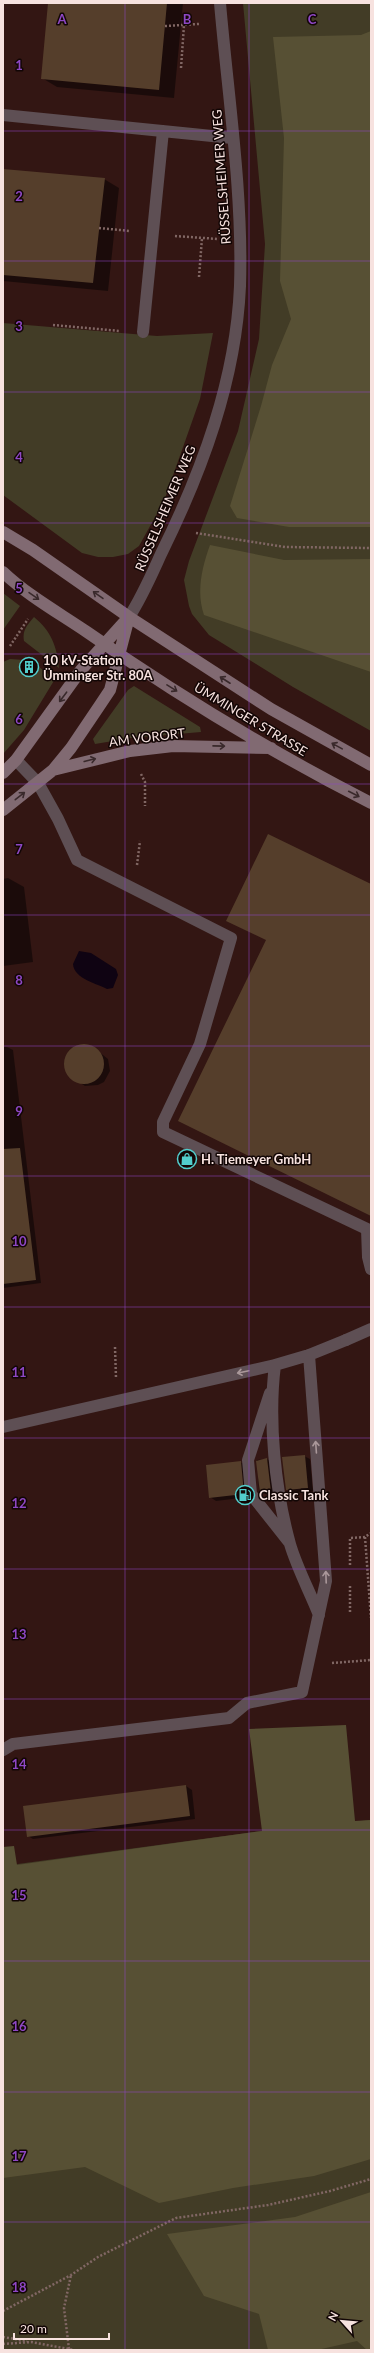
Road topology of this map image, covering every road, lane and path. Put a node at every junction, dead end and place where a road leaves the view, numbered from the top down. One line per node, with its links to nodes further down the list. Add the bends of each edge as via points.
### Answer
1 (220, 3): 2 (street, RÜSSELSHEIMER WEG)
2 (222, 23): 3 (path); 8 (street, RÜSSELSHEIMER WEG)
3 (184, 25): 4 (path); 5 (path)
4 (165, 26)
5 (181, 68)
6 (3, 115): 7 (street)
7 (163, 131): 8 (street); 10 (street)
8 (232, 138): 12 (street, RÜSSELSHEIMER WEG)
9 (99, 228): 10 (path)
10 (152, 233): 11 (path); 15 (street)
11 (202, 238): 12 (path); 13 (path)
12 (240, 240): 16 (street, RÜSSELSHEIMER WEG, via 240,288 232,353 222,397 199,469)
13 (199, 277)
14 (53, 325): 15 (path)
15 (143, 332)
16 (174, 529): 18 (path, via 285,546); 21 (street, RÜSSELSHEIMER WEG)
17 (3, 532): 21 (street, ÜMMINGER STRASSE, one-way to 17)
18 (371, 548)
19 (3, 572): 22 (street, ÜMMINGER STRASSE, one-way to 22)
20 (32, 613): 23 (path)
21 (130, 617): 22 (street); 24 (street); 27 (street, ÜMMINGER STRASSE, one-way to 21, via 271,709)
22 (104, 644): 24 (street, ÜMMINGER STRASSE); 26 (street, one-way to 26, via 81,670)
23 (10, 646)
24 (119, 655): 25 (street, ÜMMINGER STRASSE, one-way to 25); 29 (street, AM VORORT, via 110,690)
25 (271, 748): 29 (street, AM VORORT, one-way to 25, via 130,751 173,746); 32 (street, ÜMMINGER STRASSE, one-way to 32)
26 (16, 760): 30 (street); 31 (street)
27 (371, 765)
28 (139, 769): 33 (path, via 145,782)
29 (53, 770): 31 (street, AM VORORT)
30 (3, 773)
31 (38, 783): 34 (street, AM VORORT, one-way to 31); 35 (street, via 77,860 231,938 200,1044 163,1122 163,1132 367,1229)
32 (371, 803)
33 (145, 806)
34 (3, 810)
35 (369, 1256): 36 (street)
36 (371, 1269)
37 (371, 1329): 39 (street)
38 (115, 1347): 42 (path)
39 (309, 1355): 40 (street); 50 (street, one-way to 39, via 326,1581)
40 (275, 1365): 41 (street); 42 (street, one-way to 42)
41 (272, 1385): 46 (street, via 275,1458); 46 (street, via 248,1460 251,1494)
42 (117, 1401): 43 (street)
43 (3, 1427)
44 (371, 1533): 45 (path)
45 (365, 1537): 47 (path, via 350,1538); 51 (path)
46 (290, 1544): 50 (street)
47 (350, 1568)
48 (350, 1582): 49 (path)
49 (350, 1612)
50 (319, 1615): 53 (street)
51 (371, 1618)
52 (371, 1660): 53 (path)
53 (308, 1665): 54 (street, via 302,1692 247,1703 229,1718 13,1744)
54 (3, 1750)
55 (371, 2179): 56 (path, via 268,2205 176,2218 98,2257)
56 (71, 2275): 57 (path); 61 (path, via 64,2308)
57 (3, 2311)
58 (3, 2337): 59 (path)
59 (31, 2342): 60 (path); 61 (path)
60 (3, 2344)
61 (69, 2349): 62 (path)
62 (74, 2350)

